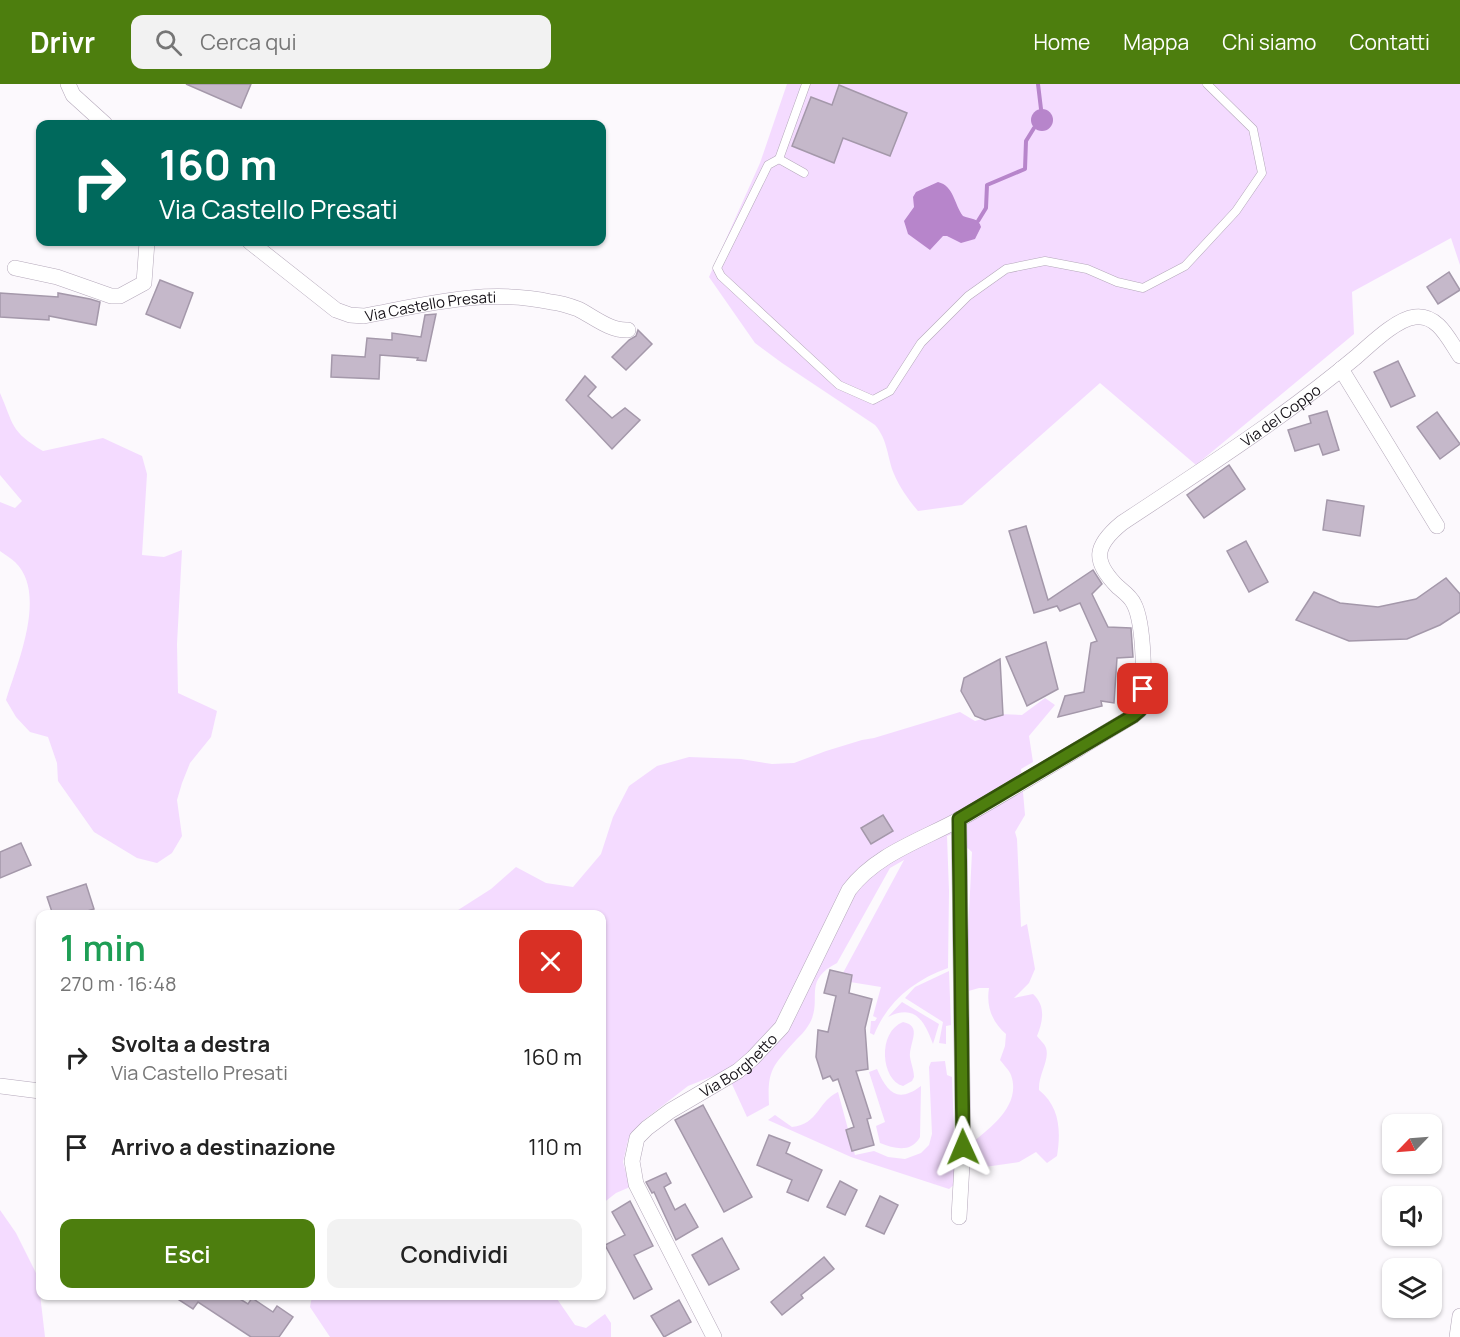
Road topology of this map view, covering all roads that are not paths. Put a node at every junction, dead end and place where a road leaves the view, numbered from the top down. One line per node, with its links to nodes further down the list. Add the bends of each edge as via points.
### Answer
1 (68, 84): 4 (street, via 73,94)
2 (806, 84): 5 (lane)
3 (1207, 84): 5 (lane, via 1253,129 1262,173 1236,211 1185,266 1143,288 1087,269 1045,261 1006,269 968,296 921,343 890,391 873,400 839,385 721,276 717,268 768,165)
4 (101, 120)
5 (779, 159): 6 (lane)
6 (804, 173)
7 (147, 246): 9 (street, via 144,283 120,296 57,276)
8 (255, 246): 10 (street, Via Castello Presati, via 336,310 350,315 364,316 459,297 503,296 576,308 619,331)
9 (15, 268)
10 (628, 330)
11 (1460, 356): 12 (street, Via del Coppo, via 1439,325 1417,316 1382,335)
12 (1341, 369): 13 (street); 14 (street, Via del Coppo, via 1302,402 1105,538 1100,554 1104,572 1132,600 1138,615 1144,672 1140,710)
13 (1437, 526)
14 (959, 819): 17 (street, via 963,1147); 19 (street, Via Borghetto, via 859,876 782,1026 738,1071 670,1111 637,1138 632,1161 636,1184)
15 (0, 1086): 16 (street)
16 (36, 1090)
17 (959, 1217)
18 (1460, 1316): 20 (street)
19 (714, 1337)
20 (1457, 1337)

